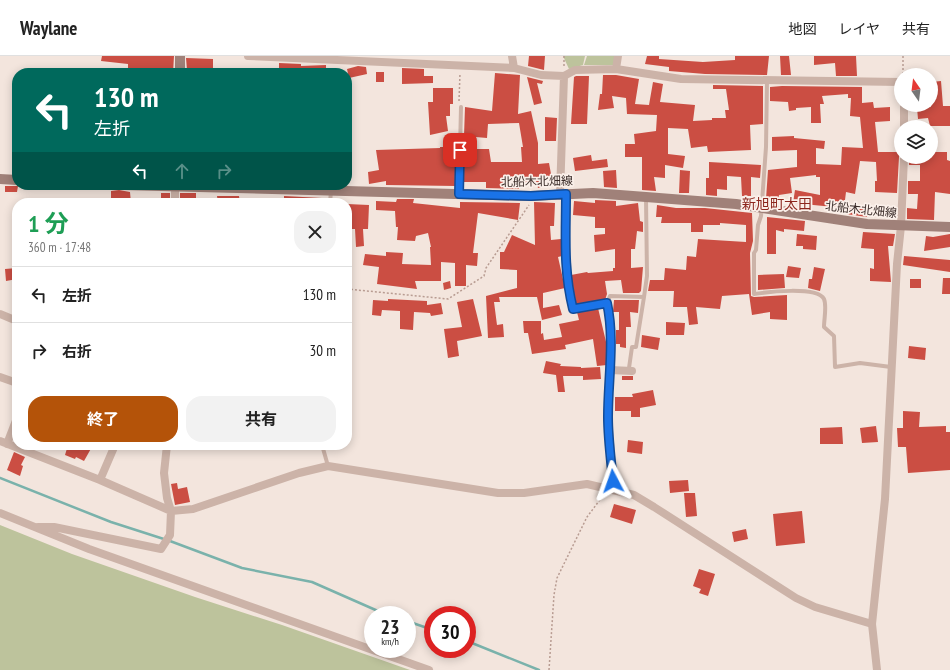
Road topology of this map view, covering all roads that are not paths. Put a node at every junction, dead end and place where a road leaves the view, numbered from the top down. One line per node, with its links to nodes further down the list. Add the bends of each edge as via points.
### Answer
1 (180, 56): 5 (main road)
2 (248, 56): 6 (street)
3 (512, 56): 6 (street)
4 (618, 56): 7 (street)
5 (180, 68)
6 (514, 68): 8 (street, via 541,75)
7 (616, 69): 8 (street, via 575,70); 9 (street, via 681,79)
8 (564, 76): 17 (street)
9 (767, 80): 10 (street); 20 (lane)
10 (894, 82)
11 (460, 107): 16 (lane)
12 (904, 164): 21 (street)
13 (0, 179): 14 (main road)
14 (12, 180)
15 (331, 190): 16 (main road, 北船木北畑線); 19 (lane)
16 (459, 194): 17 (main road, 北船木北畑線)
17 (563, 194): 18 (main road, 北船木北畑線, via 593,193); 24 (lane, via 567,284 573,309)
18 (646, 197): 20 (main road, 北船木北畑線); 23 (lane, via 647,276)
19 (330, 198)
20 (762, 208): 21 (main road, 北船木北畑線, via 844,221); 27 (lane, via 754,253 754,294 781,290 819,294 824,298 824,327 834,336 835,367 860,363)
21 (901, 226): 22 (main road, 北船木北畑線); 27 (street, via 896,264)
22 (950, 227)
23 (644, 297): 24 (lane, via 610,296); 29 (lane, via 636,347 632,347)
24 (607, 303): 28 (lane, via 611,333)
25 (0, 314): 26 (street)
26 (12, 319)
27 (892, 367): 44 (street, via 885,499)
28 (610, 370): 29 (street); 40 (street, via 608,417 613,481)
29 (630, 370)
30 (0, 377): 31 (street)
31 (12, 381)
32 (12, 427): 33 (street)
33 (3, 442)
34 (23, 450): 39 (street)
35 (113, 450): 39 (street)
36 (166, 450): 41 (street, via 164,473)
37 (323, 450): 38 (lane)
38 (328, 466): 40 (street, via 498,494 587,484); 41 (street, via 299,473 193,509)
39 (100, 480): 41 (street)
40 (609, 488): 44 (street, via 634,495 815,608)
41 (171, 511): 43 (street, via 170,535 161,549 54,527)
42 (0, 513): 43 (street)
43 (33, 527): 45 (street)
44 (872, 624): 46 (street)
45 (429, 670)
46 (877, 670)

